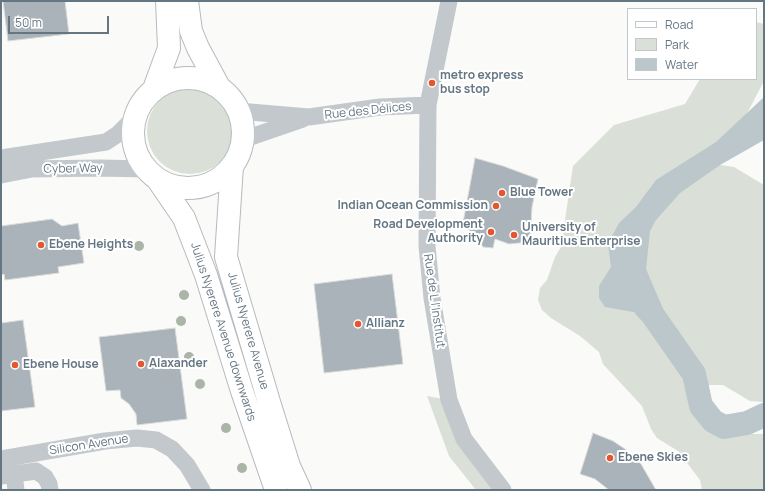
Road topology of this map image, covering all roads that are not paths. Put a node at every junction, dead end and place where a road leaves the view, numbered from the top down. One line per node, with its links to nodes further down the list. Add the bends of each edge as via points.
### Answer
1 (167, 1): 5 (main road, via 169,48)
2 (187, 1): 4 (main road, via 191,31)
3 (449, 1): 6 (street, Rue de L l'Institut)
4 (219, 87): 5 (main road, via 203,80 186,78 169,81); 7 (main road)
5 (154, 89): 8 (main road, via 143,101)
6 (428, 105): 9 (street, Rue des Délices, via 380,107); 21 (street, Rue de L l'Institut, via 427,246 432,298 449,400 464,439)
7 (238, 111): 9 (street, Rue des Délices); 10 (main road)
8 (136, 116): 11 (street, Cyber Way, via 106,142); 13 (main road, via 133,134 137,153)
9 (309, 117): 10 (street, Rue des Délices)
10 (242, 140): 12 (main road, via 239,154)
11 (1, 158)
12 (232, 166): 13 (main road, via 220,178 206,185 190,188 173,186); 20 (main road, Julius Nyerere Avenue, via 226,257 289,466)
13 (152, 174): 14 (street, Cyber Way, via 100,168 32,170); 19 (main road, Julius Nyerere Avenue downwards, via 184,218 206,275)
14 (1, 175)
15 (1, 459): 18 (street, Silicon Avenue, via 105,441 137,438 156,440 177,454)
16 (11, 480): 17 (street, via 36,472 45,477)
17 (50, 490)
18 (202, 490)
19 (276, 490)
20 (300, 490)
21 (503, 490)

